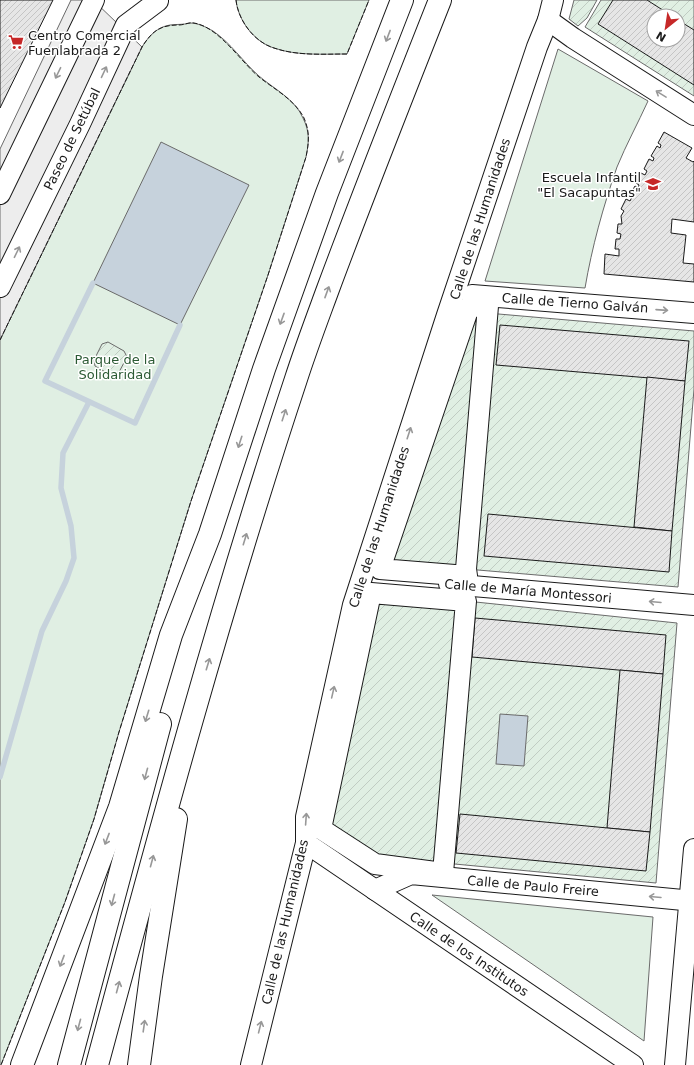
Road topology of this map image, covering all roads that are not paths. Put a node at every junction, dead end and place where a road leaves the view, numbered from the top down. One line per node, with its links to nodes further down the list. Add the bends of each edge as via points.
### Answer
1 (94, 0): 8 (street, one-way to 8)
2 (162, 0): 9 (street, Paseo de Setúbal, one-way to 2, via 126,25)
3 (402, 0): 13 (highway, one-way to 13, via 327,193 264,369)
4 (440, 0): 16 (highway, one-way to 4, via 296,376 361,200)
5 (553, 0): 6 (street, Calle de las Humanidades)
6 (548, 20): 7 (street, one-way to 6); 10 (street, Calle de las Humanidades)
7 (694, 115)
8 (0, 194)
9 (0, 287)
10 (456, 292): 12 (street, Calle de Tierno Galván, one-way to 12, via 489,297); 14 (street, Calle de las Humanidades, one-way to 10)
11 (488, 306): 11 (street, via 467,576 380,569 469,307)
12 (694, 313)
13 (210, 534): 22 (highway, one-way to 22, via 171,636 120,807); 23 (highway, one-way to 23)
14 (362, 577): 15 (street, Calle de María Montessori, one-way to 14); 17 (street, Calle de las Humanidades, one-way to 14, via 307,810 353,605)
15 (694, 605)
16 (197, 701): 24 (highway, one-way to 16); 25 (highway, one-way to 16, via 152,968)
17 (306, 843): 20 (street, Calle de los Institutos); 26 (street, Calle de las Humanidades, one-way to 17)
18 (694, 849): 21 (street)
19 (443, 873): 19 (street, via 375,864 321,829 371,593 466,601)
20 (375, 890): 21 (street, Calle de Paulo Freire, one-way to 20, via 411,874); 27 (street, Calle de los Institutos)
21 (692, 901): 28 (street)
22 (22, 1065)
23 (69, 1065)
24 (97, 1065)
25 (139, 1065)
26 (251, 1065)
27 (633, 1065)
28 (675, 1065)

